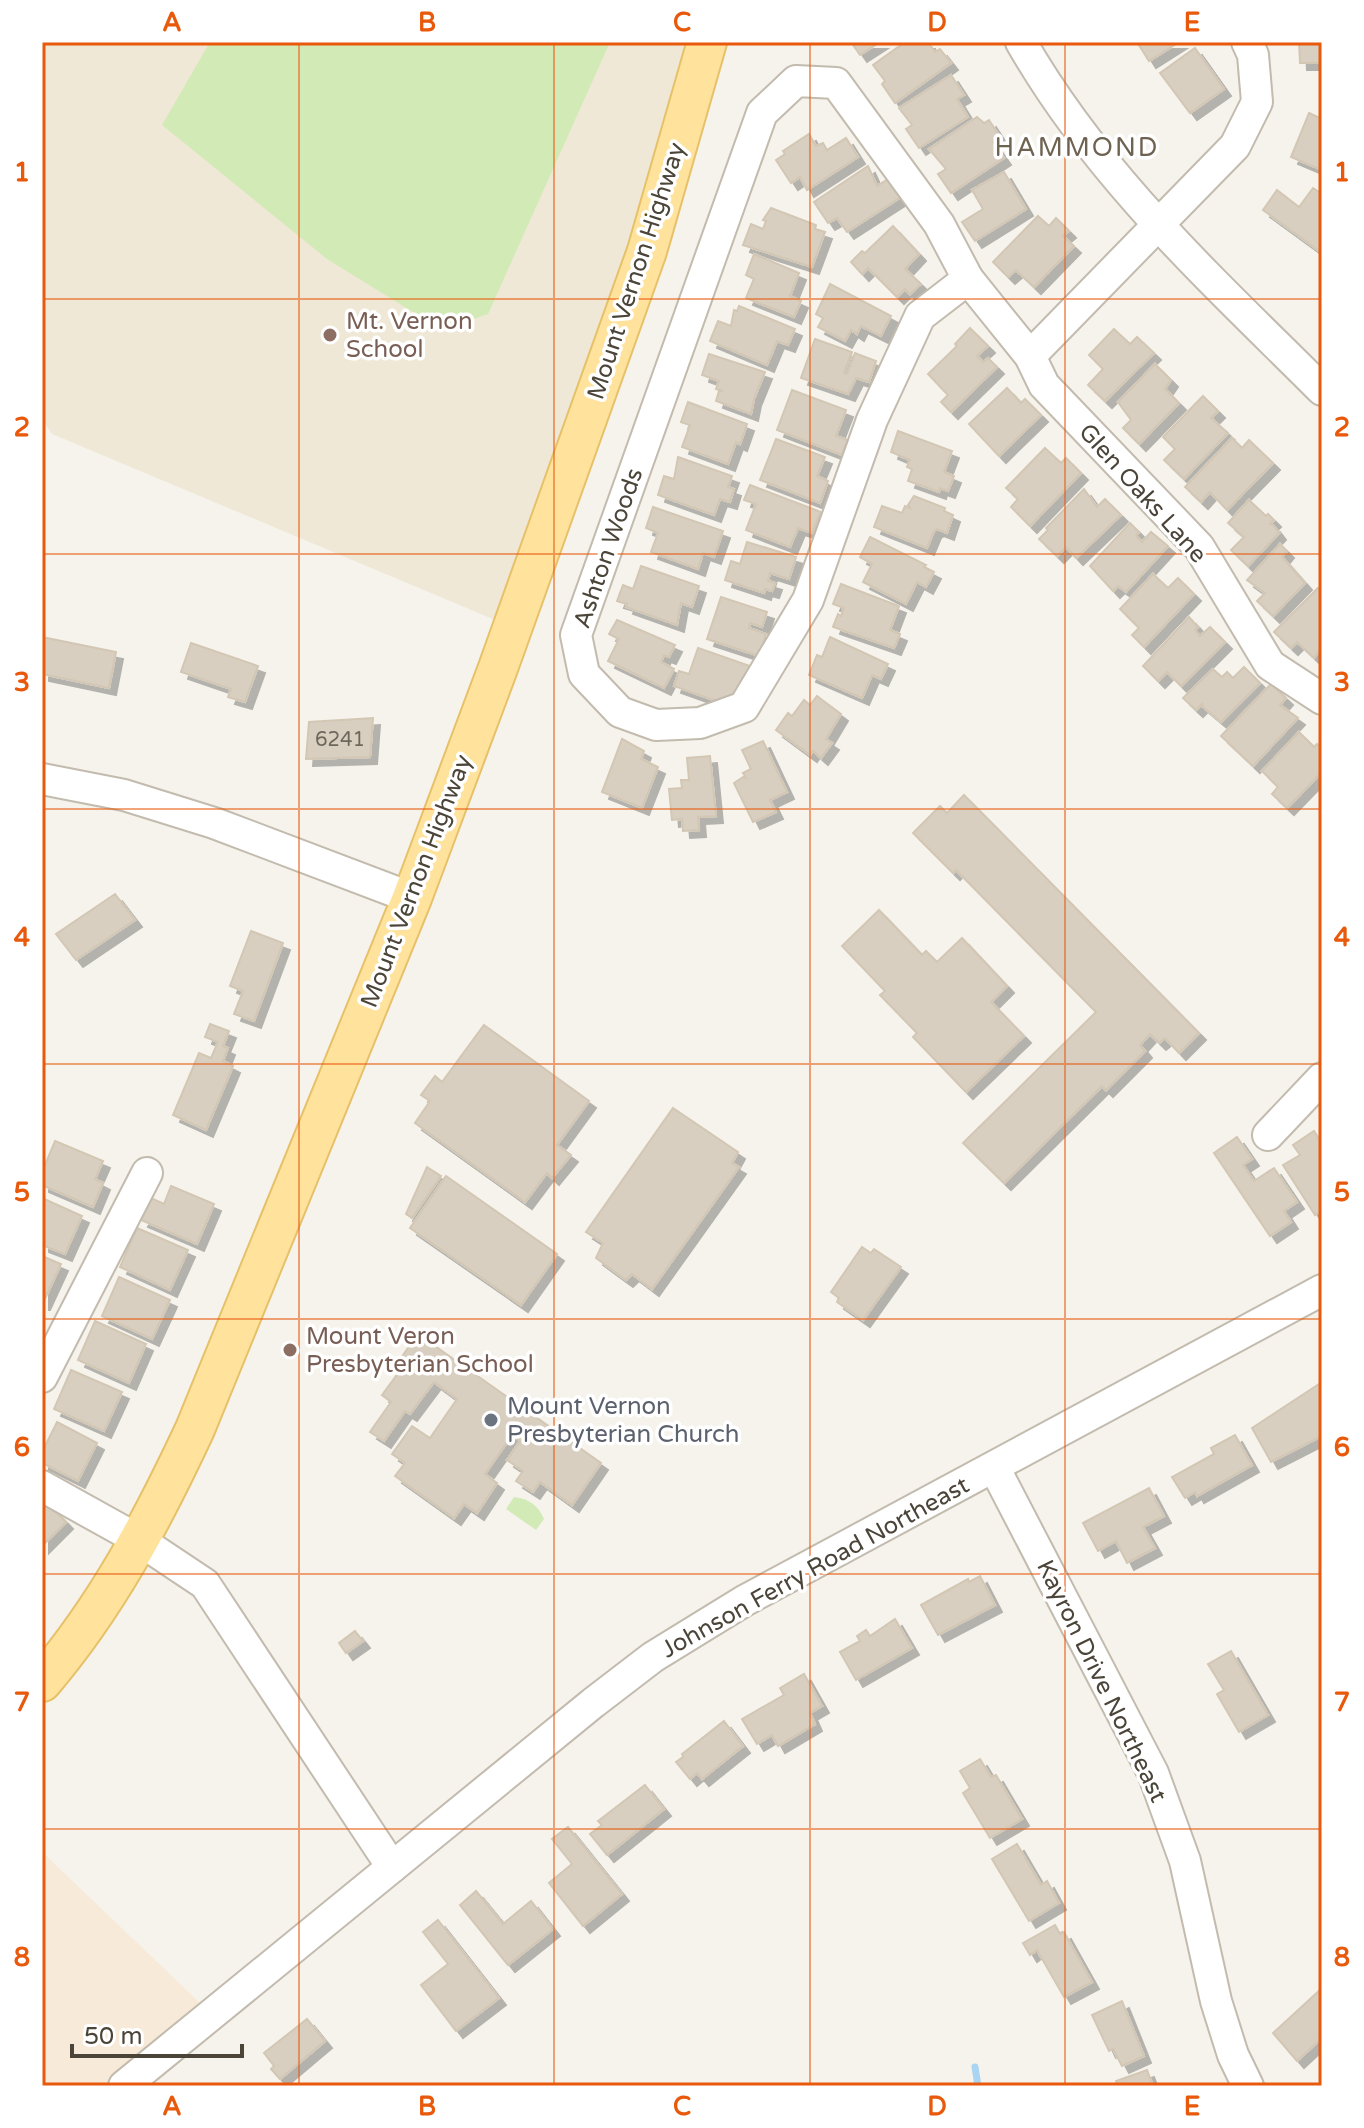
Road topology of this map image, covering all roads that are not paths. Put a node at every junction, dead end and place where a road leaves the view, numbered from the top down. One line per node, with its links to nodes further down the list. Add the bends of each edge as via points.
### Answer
1 (707, 42): 10 (main road, Mount Vernon Highway, via 647,251)
2 (1021, 42): 4 (street, via 1066,114)
3 (1247, 42): 4 (street, via 1257,102 1235,146)
4 (1158, 227): 6 (street); 7 (street)
5 (968, 279): 5 (street, Ashton Woods, via 920,316 872,420 808,600 744,707 700,723 656,725 620,712 584,674 576,635 762,113 796,81 836,83 939,224); 6 (street, Glen Oaks Lane)
6 (1030, 356): 8 (street, Glen Oaks Lane, via 1044,385 1199,547 1270,665)
7 (1322, 390)
8 (1322, 699)
9 (42, 779): 10 (street, via 124,795 214,823)
10 (412, 898): 18 (main road, Mount Vernon Highway, via 195,1429)
11 (1322, 1078): 12 (street)
12 (1268, 1135)
13 (147, 1173): 15 (street)
14 (1322, 1290): 16 (street, Johnson Ferry Road Northeast)
15 (42, 1377)
16 (994, 1467): 20 (street, Johnson Ferry Road Northeast, via 744,1601 653,1657); 22 (street, Kayron Drive Northeast, via 1153,1773 1185,1861 1216,2001)
17 (42, 1486): 18 (street)
18 (139, 1540): 19 (main road, Mount Vernon Highway); 20 (street, via 205,1584)
19 (42, 1682)
20 (392, 1867): 21 (street, Johnson Ferry Road Northeast)
21 (124, 2086)
22 (1248, 2086)

